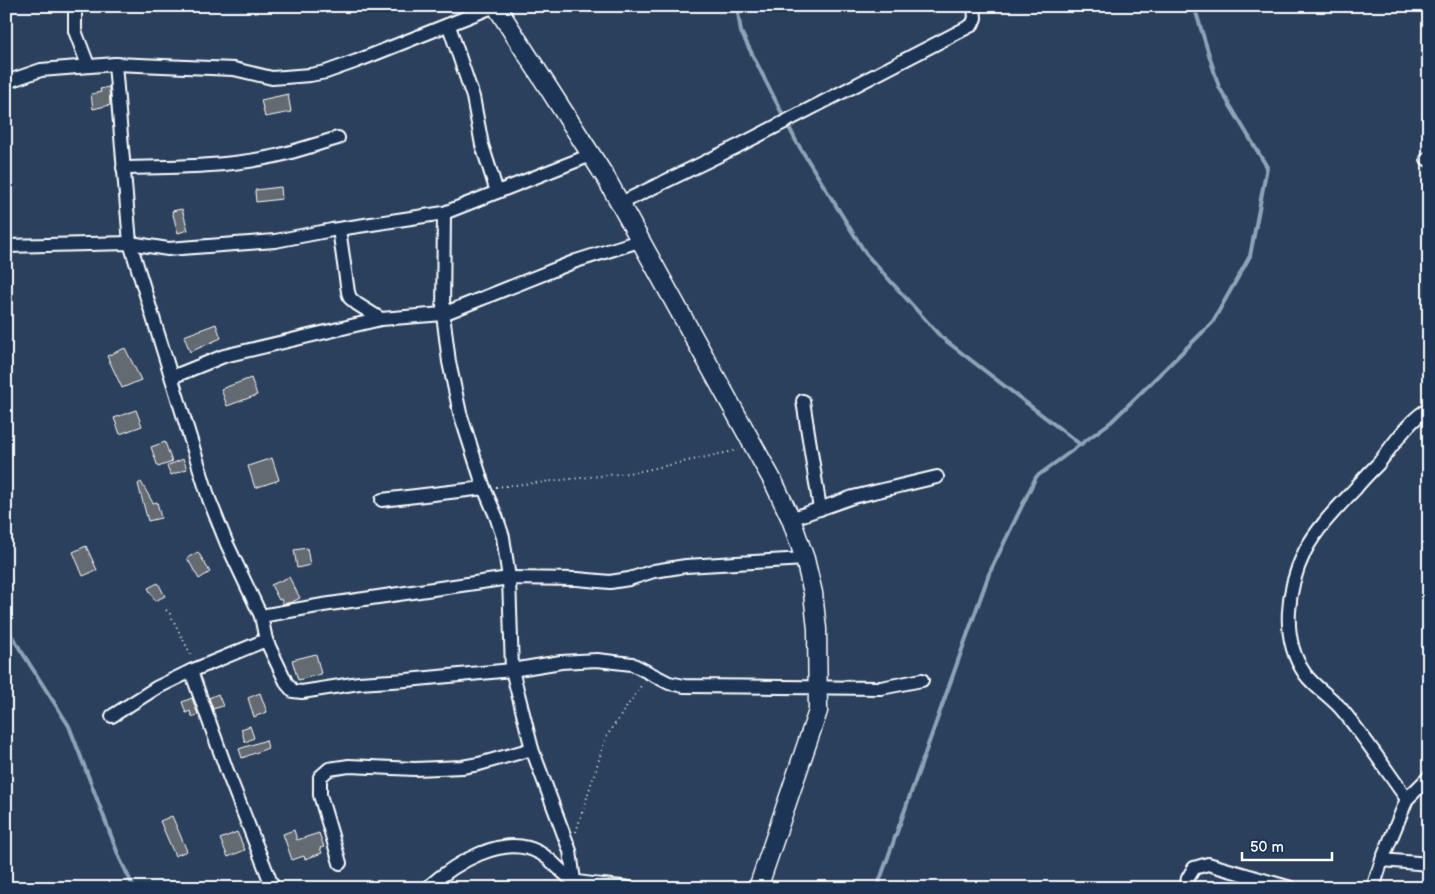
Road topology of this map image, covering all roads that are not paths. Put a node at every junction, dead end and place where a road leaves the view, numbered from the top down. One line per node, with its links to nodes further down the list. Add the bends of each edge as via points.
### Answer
1 (75, 6): 6 (street, via 75,31)
2 (496, 6): 4 (street); 9 (street)
3 (974, 6): 12 (street, via 976,18 972,25)
4 (449, 26): 5 (street, via 326,72 292,77 272,78 234,69); 11 (street, via 473,97 485,158)
5 (115, 64): 6 (street); 10 (street)
6 (88, 65): 7 (street, via 41,70)
7 (6, 82)
8 (338, 138): 10 (street, via 276,156 232,163)
9 (591, 155): 11 (street); 12 (street)
10 (123, 168): 16 (street)
11 (497, 192): 13 (street)
12 (619, 204): 15 (street)
13 (444, 212): 14 (street); 18 (street)
14 (339, 229): 16 (street, via 263,243 168,249); 19 (street, via 350,298)
15 (639, 241): 18 (street, via 576,261); 27 (street)
16 (130, 244): 17 (street); 20 (street)
17 (6, 246)
18 (443, 314): 19 (street); 24 (street, via 460,413)
19 (382, 319): 20 (street, via 224,356)
20 (172, 377): 30 (street, via 208,499)
21 (803, 401): 26 (street)
22 (1429, 409): 39 (street, via 1323,525 1306,550 1288,610 1294,649 1305,673 1342,709)
23 (937, 477): 26 (street)
24 (484, 488): 25 (street); 29 (street, via 503,537)
25 (382, 500)
26 (820, 509): 27 (street)
27 (791, 519): 28 (street)
28 (805, 559): 29 (street, via 686,566 654,570 610,582); 35 (street, via 816,620)
29 (509, 578): 30 (street); 33 (street)
30 (261, 616): 31 (street)
31 (266, 640): 32 (street); 33 (street, via 293,691)
32 (194, 670): 36 (street, via 156,688); 44 (street, via 227,771)
33 (512, 670): 35 (street, via 597,660 632,664 669,683 684,686); 37 (street)
34 (922, 680): 35 (street, via 881,688)
35 (818, 688): 47 (street, via 818,711)
36 (112, 716)
37 (532, 749): 41 (street, via 462,767 349,766 329,769 320,777 320,795); 43 (street, via 570,851)
38 (1429, 777): 39 (street)
39 (1407, 800): 40 (street)
40 (1382, 860): 42 (street); 50 (street)
41 (340, 863)
42 (1429, 864)
43 (574, 884): 45 (street, via 540,853 514,846 468,859); 46 (street)
44 (273, 888)
45 (427, 888)
46 (629, 888)
47 (758, 888)
48 (1186, 888): 49 (street, via 1194,868 1208,864)
49 (1291, 888)
50 (1373, 888)

